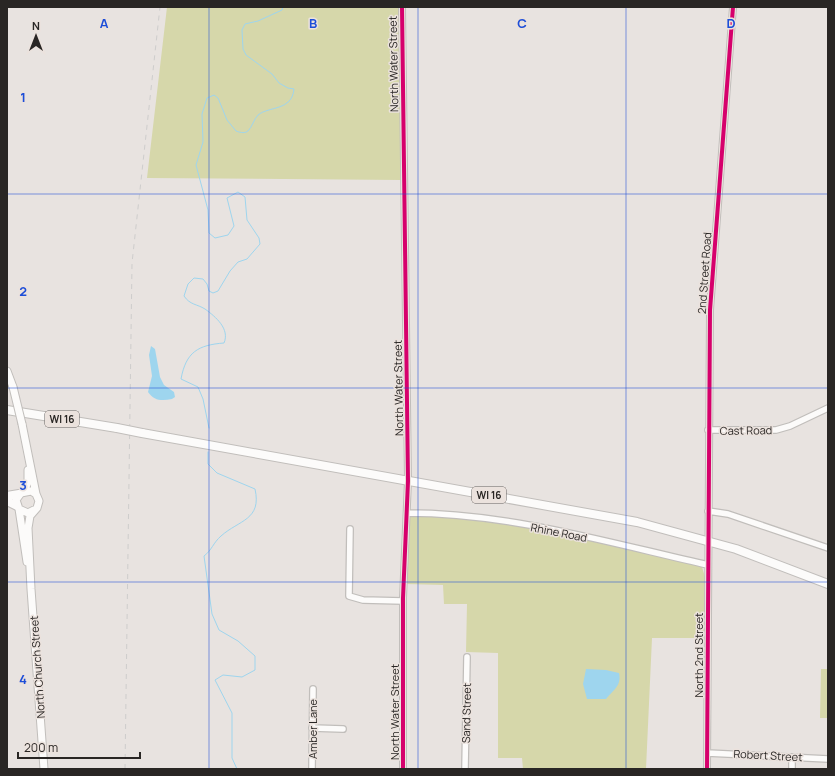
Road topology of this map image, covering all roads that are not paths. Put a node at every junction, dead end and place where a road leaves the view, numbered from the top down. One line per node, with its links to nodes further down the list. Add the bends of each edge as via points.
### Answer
1 (402, 7): 8 (street, North Water Street)
2 (733, 7): 7 (street, 2nd Street Road, via 710,310)
3 (7, 370): 6 (main road, bridge)
4 (828, 408): 7 (street, Cast Road, via 776,430)
5 (7, 410): 8 (highway, WI 16, bridge)
6 (22, 424): 9 (main road, via 28,477); 10 (main road)
7 (708, 430): 15 (street, 2nd Street Road)
8 (408, 481): 16 (street, North Water Street); 18 (highway, WI 16, via 609,516)
9 (22, 493): 10 (main road, via 31,491); 11 (highway); 13 (main road, via 16,500)
10 (36, 494): 14 (main road, via 39,501)
11 (7, 496)
12 (7, 501): 13 (highway)
13 (18, 508): 14 (main road, via 28,513); 22 (main road, North Church Street)
14 (34, 510): 22 (main road, North Church Street, via 28,524)
15 (708, 511): 18 (street, 2nd Street Road); 19 (street, via 734,516)
16 (408, 513): 20 (street, Rhine Road, via 454,514 537,528); 23 (street, North Water Street)
17 (350, 529): 23 (street, via 348,596 363,600)
18 (708, 541): 20 (street, North 2nd Street); 21 (highway, WI 16, via 779,564)
19 (828, 548)
20 (708, 565): 28 (street, North 2nd Street)
21 (828, 584)
22 (31, 590): 31 (main road, North Church Street)
23 (403, 601): 33 (street, North Water Street)
24 (467, 657): 34 (street, Sand Street)
25 (313, 688): 26 (street, Amber Lane)
26 (312, 728): 27 (street); 32 (street, Amber Lane)
27 (343, 729)
28 (707, 753): 29 (street, Robert Street); 35 (street, North 2nd Street)
29 (792, 757): 30 (street, Robert Street); 36 (street)
30 (828, 759)
31 (44, 769)
32 (312, 769)
33 (403, 769)
34 (465, 769)
35 (707, 769)
36 (792, 769)

